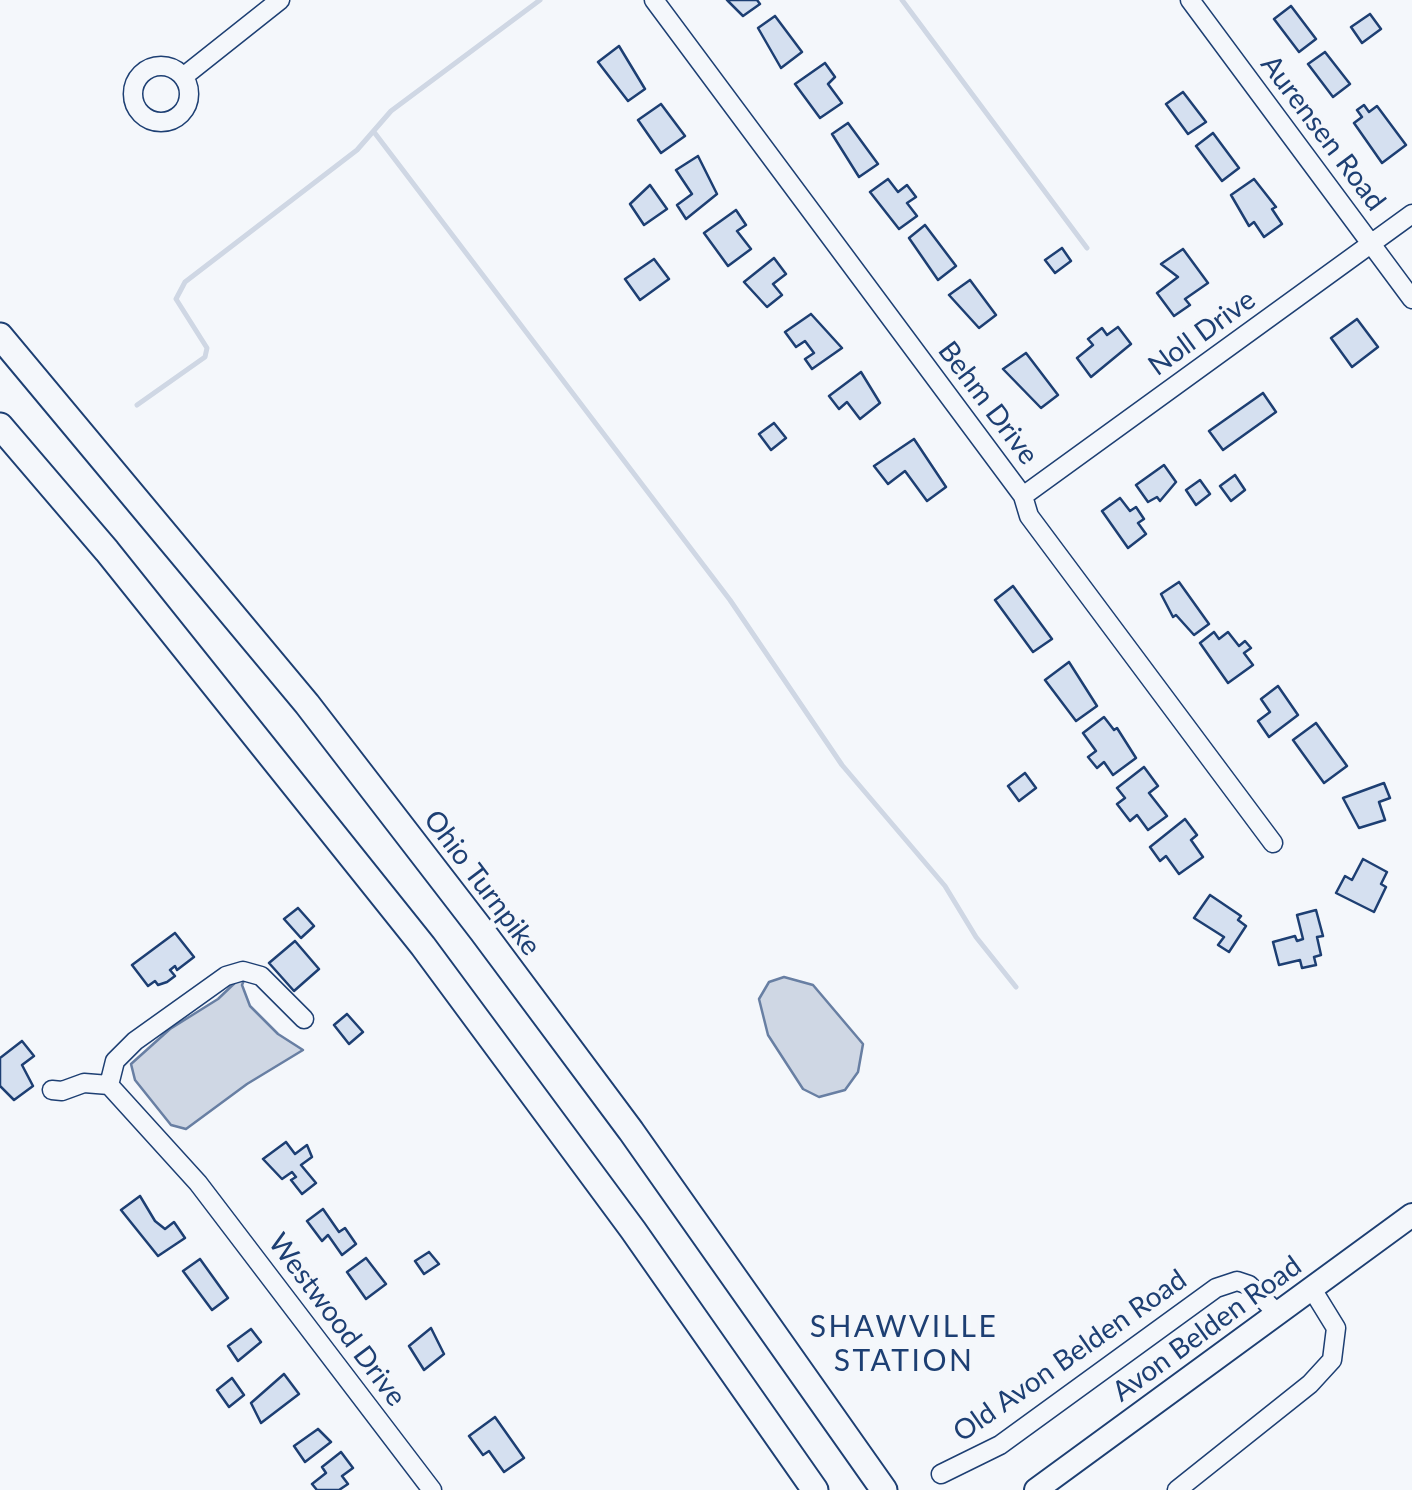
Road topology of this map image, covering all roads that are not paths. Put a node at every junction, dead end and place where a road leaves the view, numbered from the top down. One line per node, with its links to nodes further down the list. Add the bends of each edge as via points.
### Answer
1 (280, 0): 4 (street)
2 (654, 0): 10 (street, Behm Drive)
3 (1190, 0): 6 (street, Aurensen Road)
4 (183, 76)
5 (1412, 214): 6 (street, Noll Drive)
6 (1372, 244): 7 (street, Aurensen Road); 10 (street, Noll Drive)
7 (1412, 300)
8 (0, 336): 21 (highway, Ohio Turnpike, via 306,704 482,932)
9 (0, 426): 20 (highway, via 423,946)
10 (1023, 496): 11 (street, Behm Drive, via 1029,516)
11 (1273, 842)
12 (304, 1019): 13 (street, via 261,976 226,976 135,1042 115,1061)
13 (109, 1085): 14 (street); 19 (street, Westwood Drive, via 198,1183)
14 (52, 1090)
15 (1412, 1215): 16 (main road, Avon Belden Road)
16 (1312, 1289): 17 (main road, Avon Belden Road); 23 (street, via 1336,1328 1332,1360)
17 (1278, 1314): 18 (street, Old Avon Belden Road, via 1248,1285 1216,1288 1000,1445); 22 (main road, Avon Belden Road)
18 (941, 1474)
19 (432, 1490)
20 (815, 1490)
21 (884, 1490)
22 (1036, 1490)
23 (1177, 1490)

